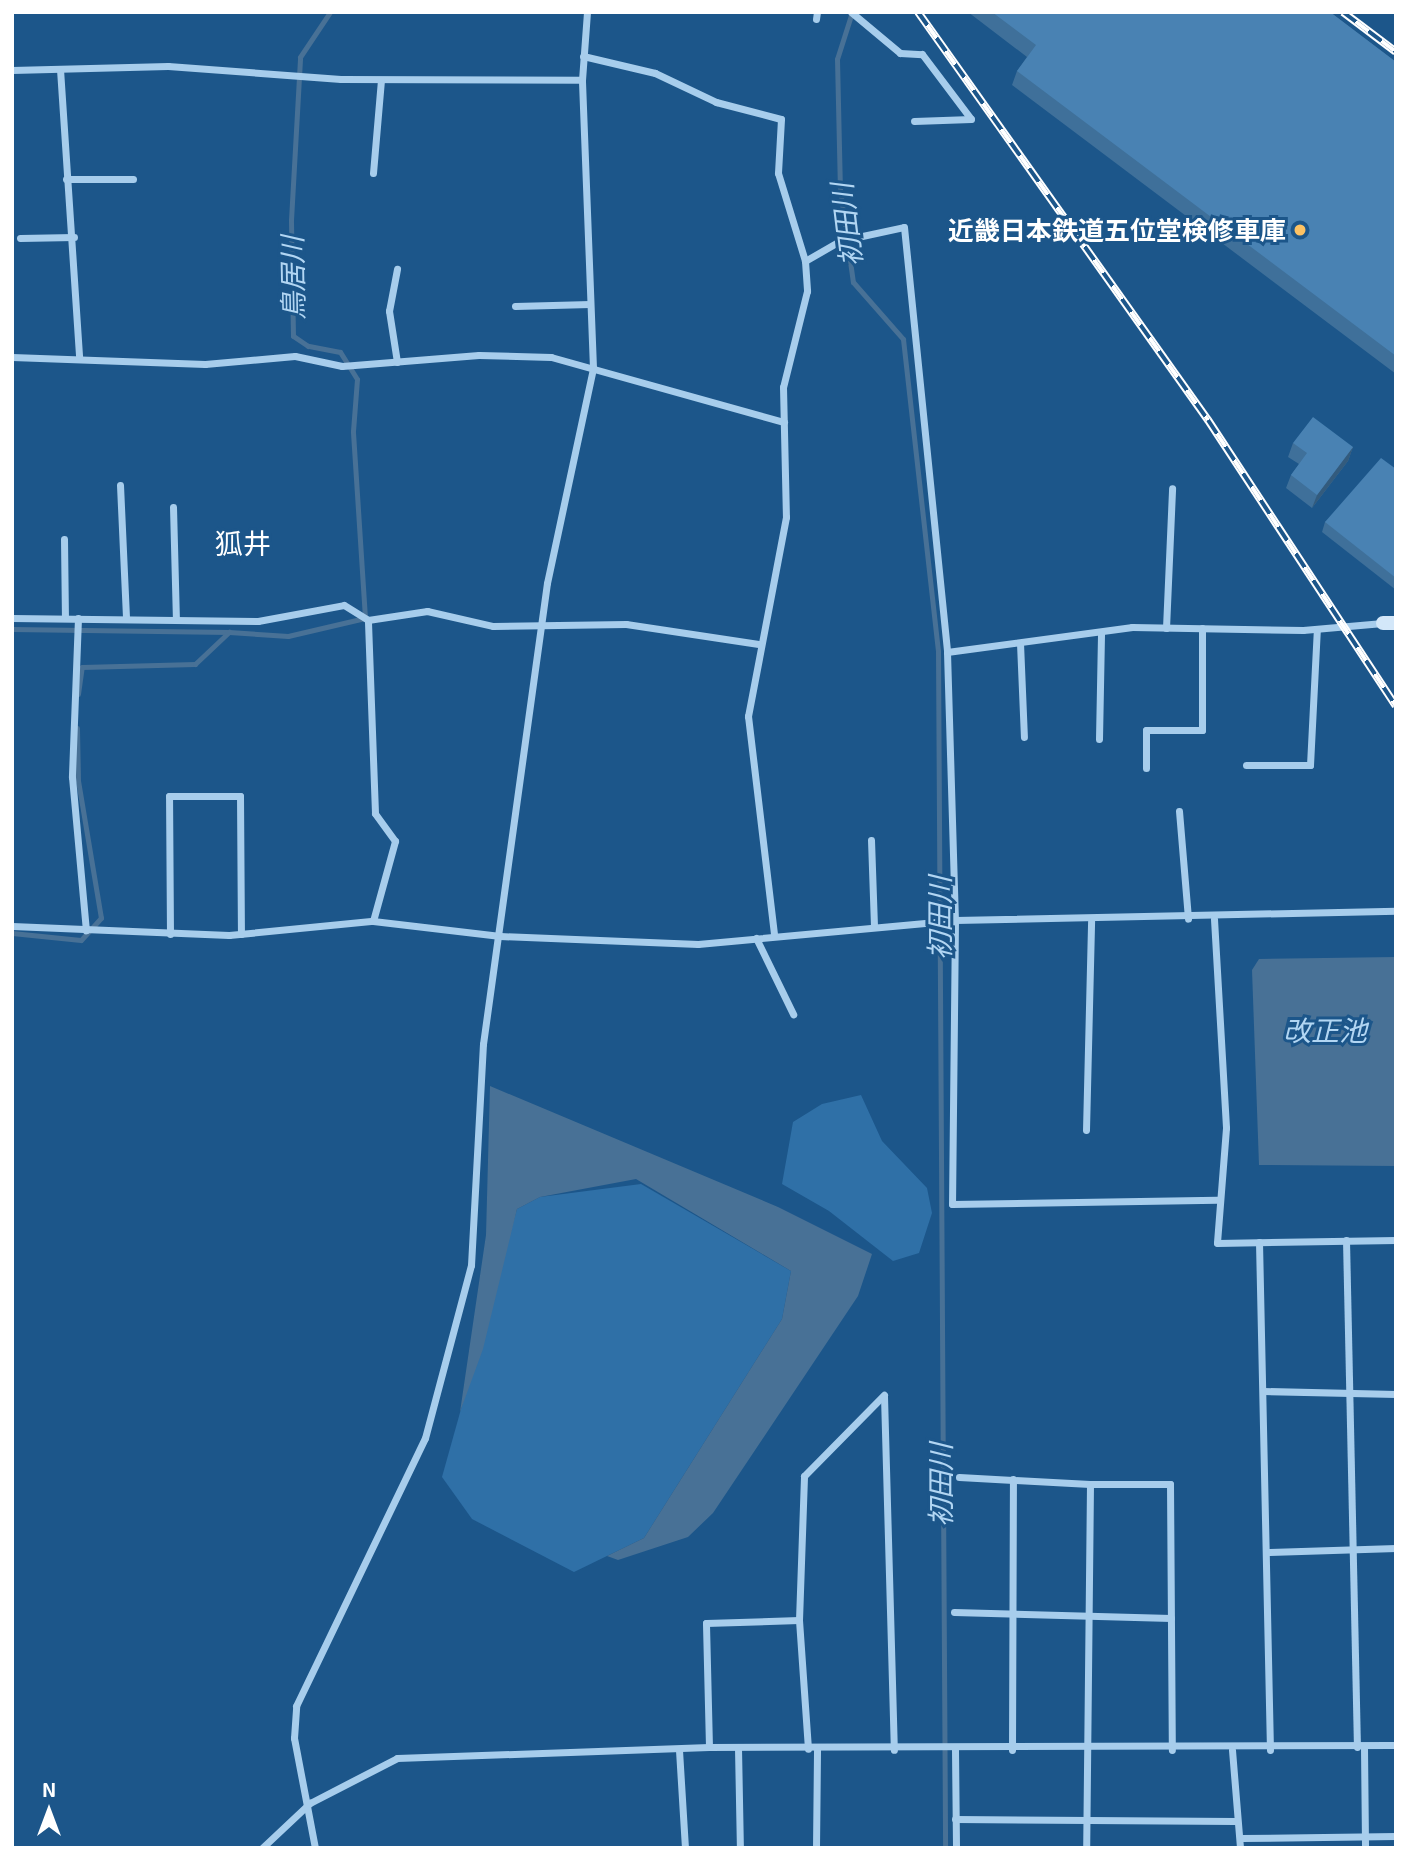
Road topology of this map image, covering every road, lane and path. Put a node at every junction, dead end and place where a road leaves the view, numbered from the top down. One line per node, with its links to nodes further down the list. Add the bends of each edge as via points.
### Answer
1 (587, 12): 3 (street)
2 (851, 12): 8 (street, via 900,53 922,54 971,120)
3 (583, 56): 7 (street); 14 (street, via 645,70 716,103 781,120 780,188)
4 (60, 69): 5 (street); 6 (street, via 282,72); 10 (street)
5 (12, 70)
6 (381, 80): 7 (street); 9 (street)
7 (582, 80): 16 (street)
8 (914, 121)
9 (373, 173)
10 (66, 179): 11 (street); 12 (street)
11 (133, 179)
12 (74, 237): 13 (street); 19 (street)
13 (20, 238)
14 (805, 261): 22 (street, via 807,290 786,366); 41 (street, via 839,240 904,227)
15 (397, 269): 20 (street, via 389,311)
16 (590, 304): 17 (street); 21 (street)
17 (515, 306)
18 (12, 356): 19 (street)
19 (79, 358): 20 (street, via 205,364 295,356 342,366)
20 (397, 362): 21 (street, via 551,357)
21 (593, 368): 22 (street); 34 (street)
22 (784, 422): 40 (street, via 786,517)
23 (120, 485): 30 (street)
24 (1172, 488): 35 (street)
25 (173, 507): 31 (street)
26 (64, 539): 28 (street)
27 (12, 618): 28 (street)
28 (65, 618): 29 (street)
29 (78, 618): 30 (street); 56 (street, via 72,777)
30 (126, 618): 31 (street)
31 (176, 619): 32 (street, via 286,620 344,605)
32 (368, 620): 34 (street, via 427,611 482,625); 52 (street, via 375,813 395,841)
33 (1389, 623): 37 (street)
34 (541, 626): 40 (street, via 626,624); 60 (street)
35 (1166, 628): 36 (street); 38 (street)
36 (1202, 628): 37 (street); 45 (street, via 1202,730 1146,730)
37 (1317, 629): 44 (street, via 1310,765)
38 (1101, 632): 39 (street); 43 (street)
39 (1020, 643): 41 (street); 42 (street)
40 (759, 644): 59 (street, via 748,716)
41 (947, 652): 51 (street)
42 (1024, 737)
43 (1099, 738)
44 (1246, 765)
45 (1146, 768)
46 (1179, 811): 49 (street)
47 (871, 840): 54 (street)
48 (1396, 911): 50 (street)
49 (1188, 919): 50 (street); 53 (street)
50 (1214, 919): 64 (street, via 1226,1128)
51 (955, 920): 53 (street); 54 (street); 64 (street, via 952,1204)
52 (373, 921): 58 (street); 60 (street)
53 (1091, 922): 63 (street)
54 (874, 925): 59 (street)
55 (12, 926): 56 (street)
56 (86, 930): 57 (street)
57 (170, 934): 58 (street); 58 (street, via 169,796 240,796)
58 (241, 934)
59 (774, 935): 61 (street)
60 (500, 936): 61 (street, via 662,944); 96 (street, via 479,1072 474,1236 461,1315 425,1438 296,1706 294,1738)
61 (756, 938): 62 (street)
62 (793, 1014)
63 (1086, 1130)
64 (1217, 1200): 67 (street, via 1217,1243)
65 (1346, 1240): 66 (street); 67 (street); 69 (street)
66 (1396, 1240)
67 (1259, 1242): 68 (street)
68 (1264, 1391): 69 (street); 76 (street)
69 (1349, 1393): 70 (street); 75 (street)
70 (1396, 1394)
71 (959, 1477): 72 (street)
72 (1013, 1479): 73 (street); 77 (street)
73 (1090, 1484): 79 (street); 80 (street, via 1170,1484)
74 (1396, 1548): 75 (street)
75 (1351, 1550): 76 (street); 84 (street)
76 (1269, 1552): 95 (street)
77 (1013, 1611): 78 (street); 79 (street); 91 (street)
78 (954, 1612)
79 (1088, 1614): 80 (street); 92 (street)
80 (1171, 1618): 93 (street)
81 (799, 1620): 83 (street, via 706,1623); 87 (street); 89 (street, via 804,1476 884,1395)
82 (1396, 1745): 84 (street)
83 (709, 1747): 85 (street); 86 (street)
84 (1360, 1747): 95 (street); 101 (street)
85 (738, 1748): 87 (street); 106 (street)
86 (680, 1749): 96 (street, via 397,1758); 105 (street)
87 (808, 1749): 88 (street)
88 (817, 1749): 89 (street); 107 (street)
89 (894, 1750): 90 (street)
90 (955, 1750): 91 (street); 97 (street)
91 (1012, 1750): 92 (street)
92 (1086, 1750): 93 (street); 98 (street)
93 (1172, 1750): 94 (street)
94 (1232, 1750): 95 (street); 99 (street)
95 (1270, 1750)
96 (310, 1803): 103 (street); 104 (street)
97 (955, 1818): 98 (street); 108 (street)
98 (1087, 1821): 99 (street); 109 (street)
99 (1235, 1821): 102 (street)
100 (1396, 1836): 101 (street)
101 (1365, 1837): 102 (street); 111 (street)
102 (1241, 1838): 110 (street)
103 (262, 1848)
104 (315, 1848)
105 (685, 1848)
106 (740, 1848)
107 (816, 1848)
108 (956, 1848)
109 (1086, 1848)
110 (1240, 1848)
111 (1365, 1848)

